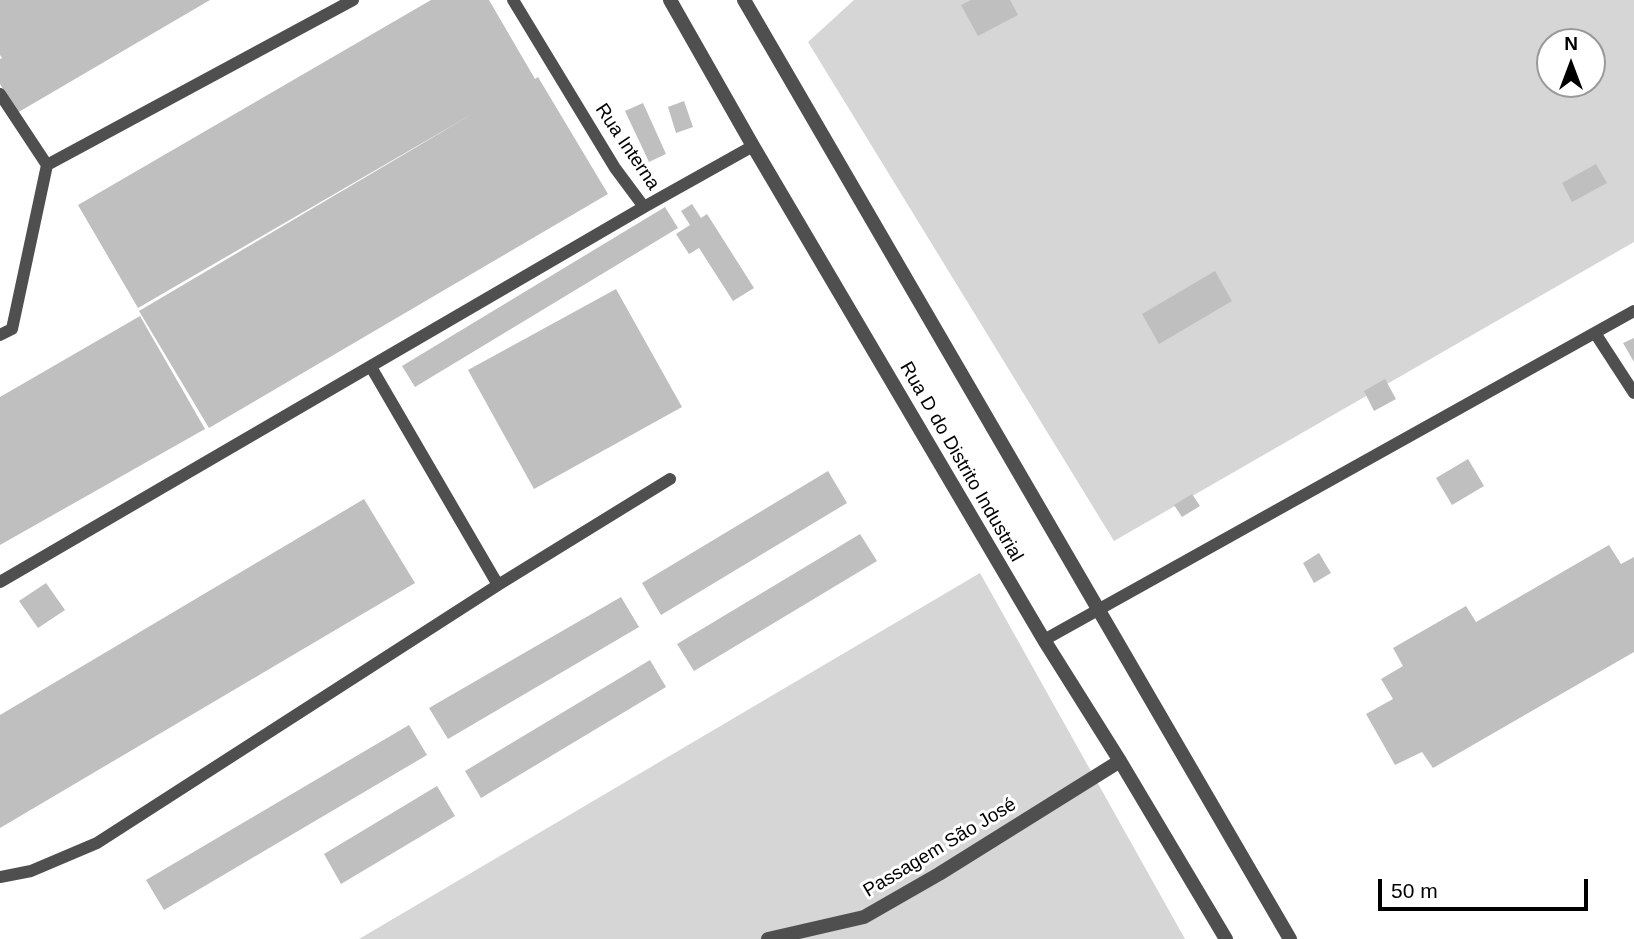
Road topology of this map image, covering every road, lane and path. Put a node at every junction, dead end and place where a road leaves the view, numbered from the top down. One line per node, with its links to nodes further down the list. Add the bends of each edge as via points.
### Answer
1 (353, 0): 7 (lane)
2 (513, 0): 8 (lane, Rua Interna, via 615,168)
3 (670, 0): 6 (street, Rua D do Distrito Industrial)
4 (744, 0): 17 (street)
5 (0, 94): 7 (lane)
6 (753, 146): 8 (lane, Rua Interna); 18 (street, Rua D do Distrito Industrial)
7 (47, 165): 11 (lane, via 12,329)
8 (644, 207): 12 (lane)
9 (1634, 311): 10 (lane)
10 (1595, 333): 13 (lane); 17 (lane)
11 (0, 335)
12 (371, 368): 15 (lane); 16 (lane)
13 (1634, 393)
14 (670, 479): 16 (lane)
15 (0, 582)
16 (498, 585): 20 (lane, via 97,843 31,871)
17 (1099, 609): 18 (lane); 23 (street)
18 (1044, 640): 19 (street, Rua D do Distrito Industrial)
19 (1120, 761): 21 (street, Passagem São José, via 864,917); 22 (street, Rua D do Distrito Industrial)
20 (0, 877)
21 (768, 939)
22 (1226, 939)
23 (1290, 939)

